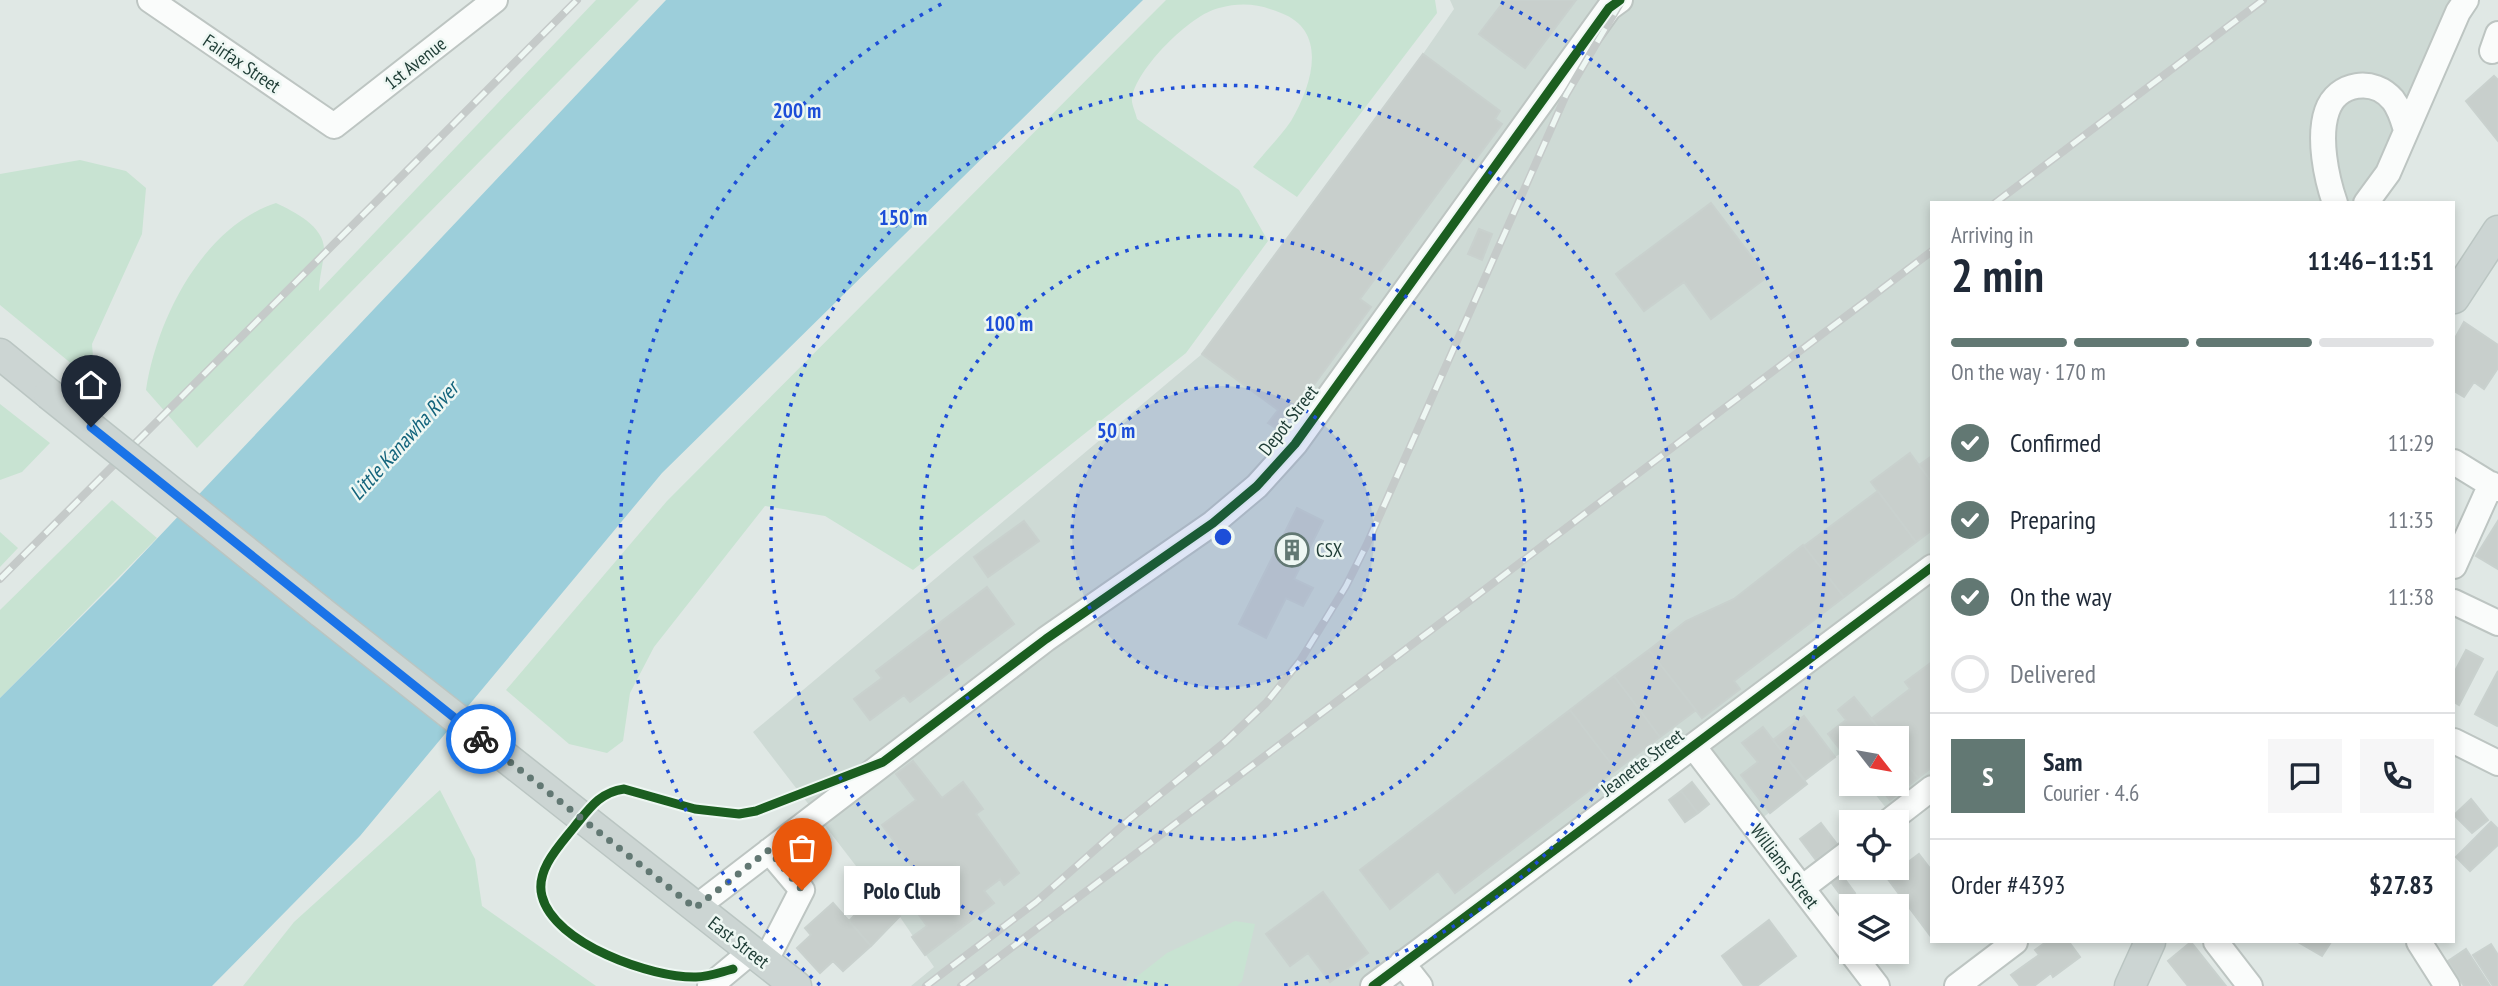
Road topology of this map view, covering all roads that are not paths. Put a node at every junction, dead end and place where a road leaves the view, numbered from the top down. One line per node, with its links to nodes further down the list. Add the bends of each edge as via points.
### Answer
1 (150, 0): 5 (street, Fairfax Street)
2 (495, 0): 5 (street, 1st Avenue)
3 (1620, 0): 23 (street, Depot Street, via 1609,8 1295,444 1257,486)
4 (2466, 0): 6 (street)
5 (334, 126)
6 (2406, 130): 7 (street, via 2388,95 2360,85 2339,93 2326,113 2324,145); 8 (street, via 2388,173)
7 (2335, 201)
8 (2367, 201)
9 (2498, 231): 10 (main road)
10 (2455, 296)
11 (0, 354): 26 (main road, East Street, bridge)
12 (2455, 463): 13 (street)
13 (2495, 486): 14 (street)
14 (2455, 564)
15 (1930, 568): 19 (street, Jeanette Street)
16 (2455, 602): 17 (street)
17 (2498, 623)
18 (2455, 742): 20 (street)
19 (1693, 746): 25 (street, Williams Street); 32 (street, Jeanette Street)
20 (2498, 763)
21 (1930, 790): 22 (street)
22 (1904, 810)
23 (769, 850): 26 (street, Depot Street); 31 (street, via 802,890)
24 (1839, 860): 25 (street)
25 (1802, 888): 37 (street, Williams Street)
26 (695, 908): 31 (main road, East Street)
27 (2014, 943): 38 (street)
28 (2150, 943): 39 (main road)
29 (2217, 943): 40 (street)
30 (2419, 943): 41 (street)
31 (759, 957): 33 (street); 34 (main road, East Street)
32 (1402, 963): 35 (street, Jeanette Street); 36 (street)
33 (710, 986)
34 (796, 986)
35 (1373, 986)
36 (1420, 986)
37 (1877, 986)
38 (1957, 986)
39 (2130, 986)
40 (2250, 986)
41 (2447, 986)

